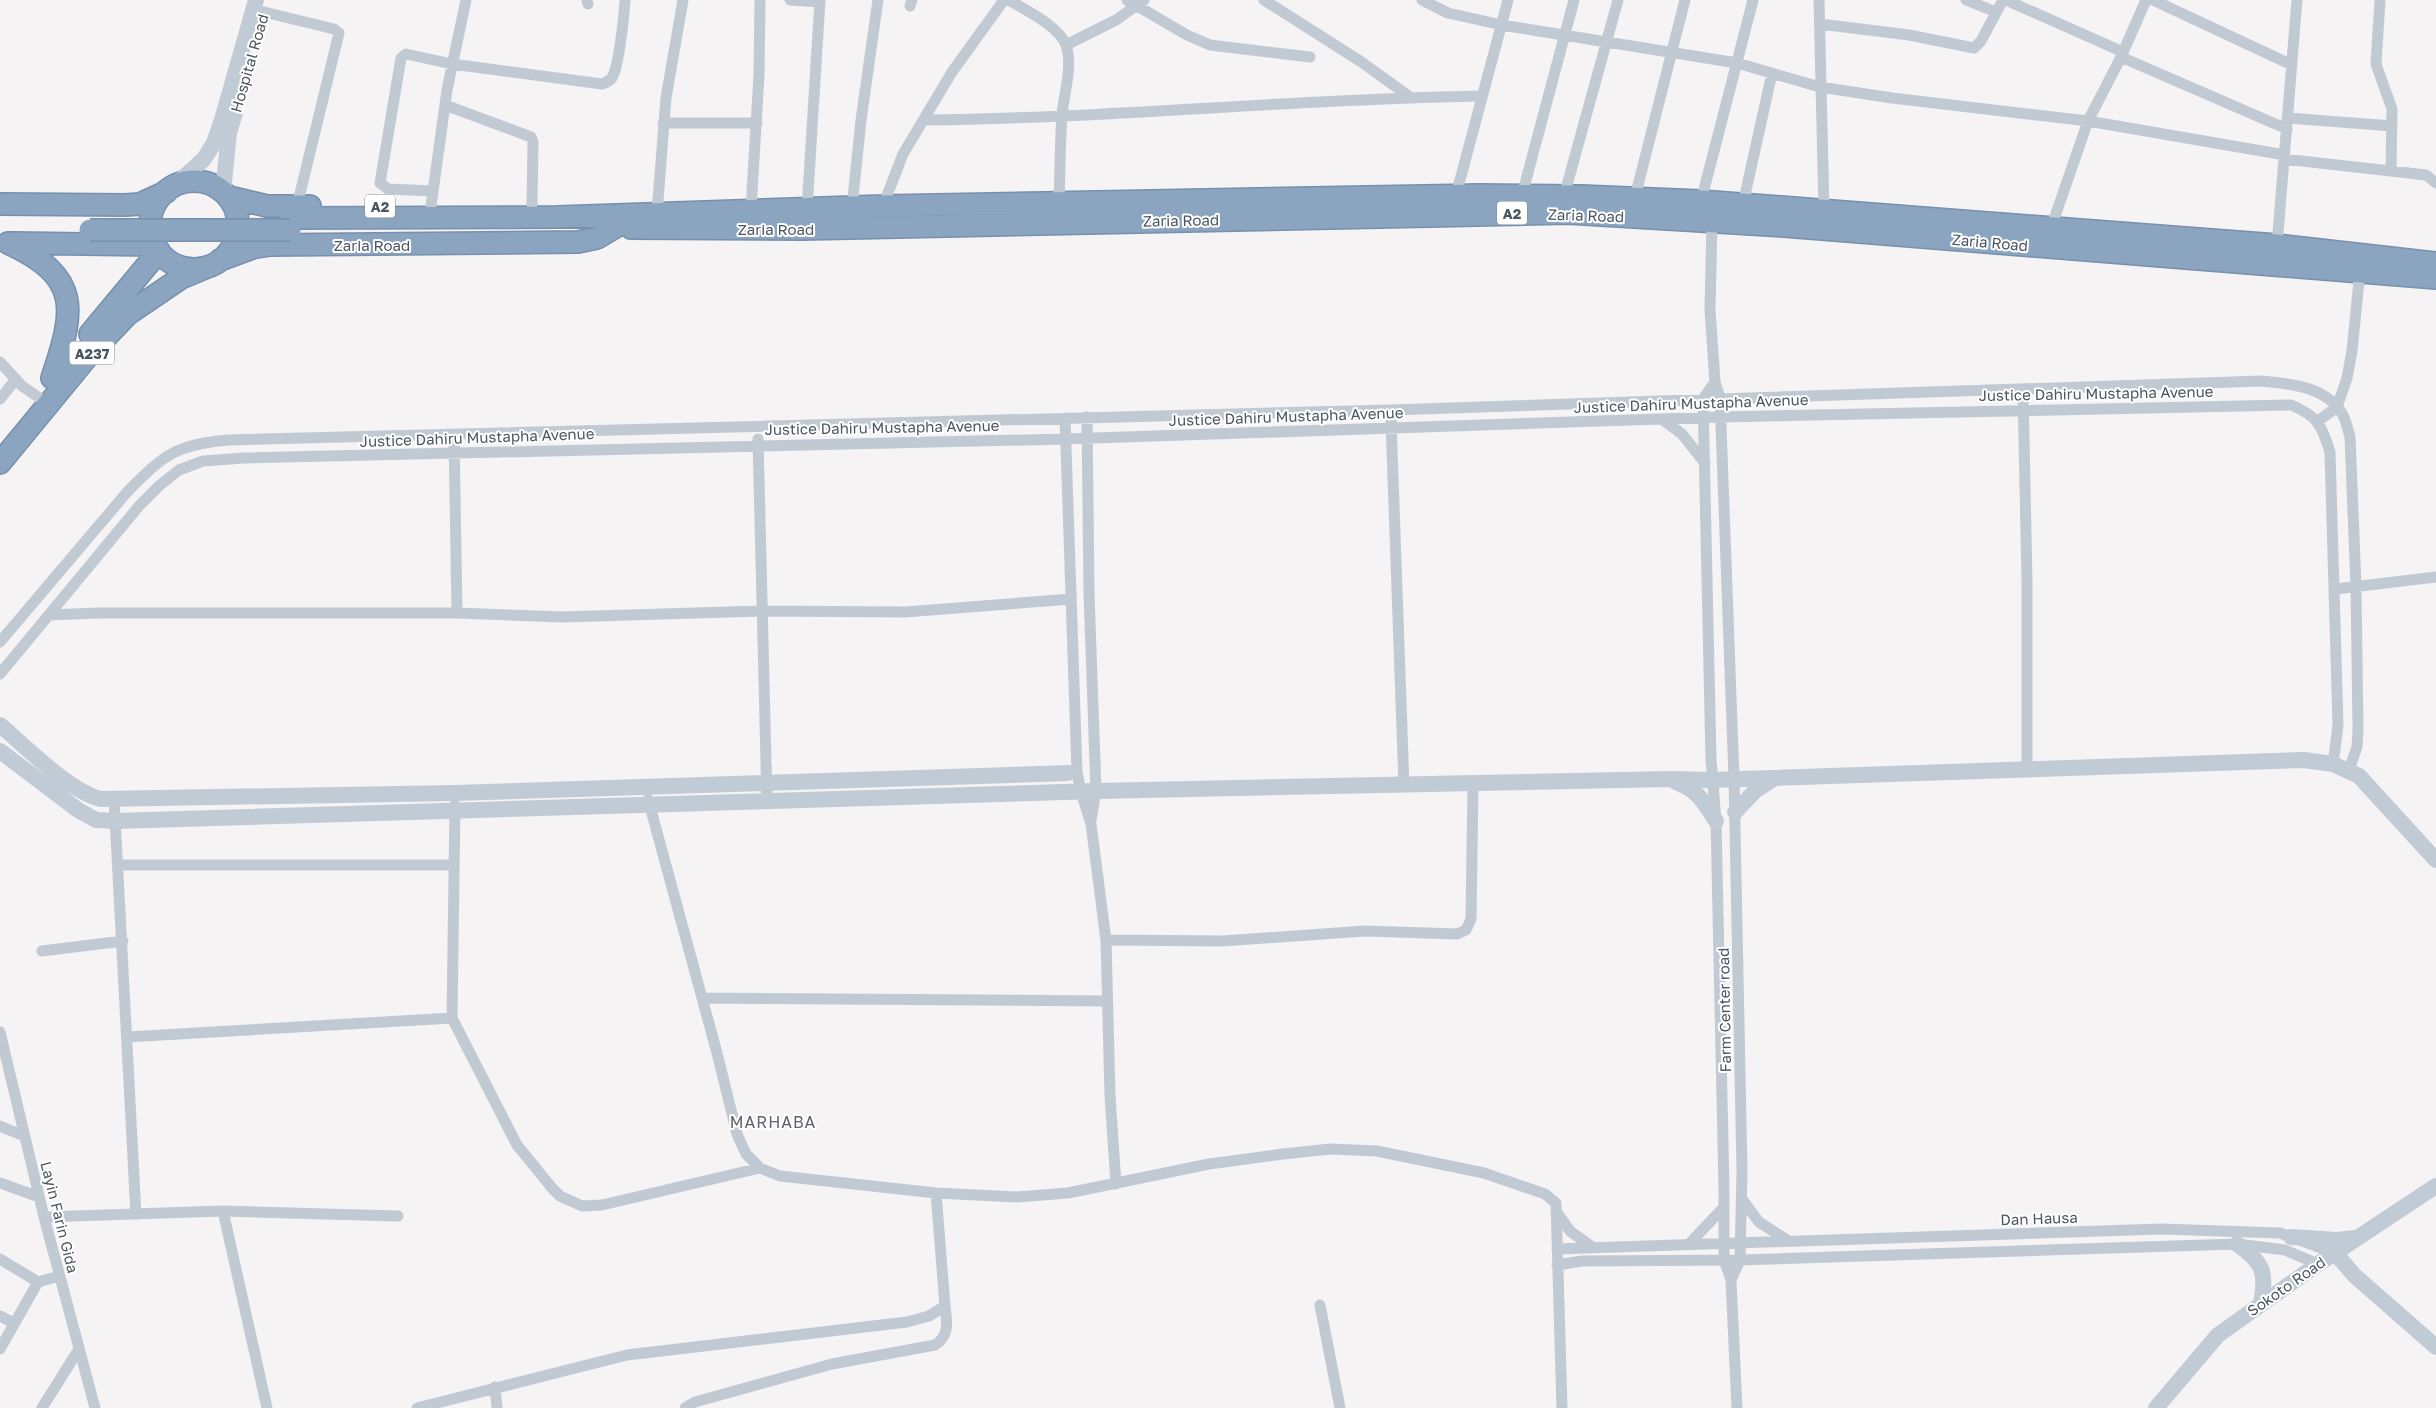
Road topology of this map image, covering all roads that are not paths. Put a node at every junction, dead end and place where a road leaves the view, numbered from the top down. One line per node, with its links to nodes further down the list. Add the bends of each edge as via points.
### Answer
1 (466, 0): 36 (street)
2 (625, 0): 36 (street, via 613,75 608,82 602,84)
3 (683, 0): 47 (street)
4 (760, 0): 48 (street)
5 (790, 0): 23 (street)
6 (878, 0): 67 (street)
7 (1004, 0): 44 (street, via 952,72)
8 (1009, 0): 31 (street, via 1042,20)
9 (1264, 0): 41 (street, via 1377,72)
10 (1422, 0): 28 (street, via 1448,12)
11 (1508, 0): 28 (street)
12 (1574, 0): 29 (street)
13 (1618, 0): 30 (street)
14 (1685, 0): 32 (street)
15 (1753, 0): 35 (street)
16 (1820, 0): 27 (street)
17 (1966, 0): 26 (street)
18 (2004, 0): 26 (street); 33 (street)
19 (2146, 0): 33 (street)
20 (2153, 0): 37 (street)
21 (2297, 0): 37 (street)
22 (2380, 0): 50 (street, via 2376,64 2392,109)
23 (820, 1): 68 (street)
24 (1136, 2): 31 (street, via 1116,20); 34 (street, via 1187,35 1210,45)
25 (263, 4): 46 (street, Hospital Road); 73 (street, via 339,33)
26 (1996, 12): 27 (street, via 1974,48 1909,35)
27 (1820, 24): 39 (street)
28 (1502, 25): 29 (street); 40 (street)
29 (1564, 35): 30 (street); 57 (street)
30 (1607, 42): 32 (street); 58 (street)
31 (1066, 45): 43 (street)
32 (1670, 53): 35 (street); 59 (street)
33 (2122, 55): 45 (street); 49 (street)
34 (1310, 57)
35 (1737, 63): 38 (street); 61 (street)
36 (452, 64): 42 (street); 60 (street, via 406,54 401,58 380,183 388,189)
37 (2292, 65): 49 (street)
38 (1772, 73): 39 (street); 64 (street)
39 (1820, 87): 45 (street); 70 (street)
40 (1481, 96): 41 (street); 56 (street)
41 (1410, 97): 43 (street)
42 (445, 105): 60 (street); 65 (street, via 531,137 534,165)
43 (1062, 115): 44 (street); 62 (street)
44 (925, 120): 66 (street, via 904,154)
45 (2088, 121): 51 (street); 77 (street)
46 (227, 122): 54 (street, via 204,159); 55 (street)
47 (663, 123): 48 (street); 71 (street)
48 (757, 123): 69 (street)
49 (2287, 123): 50 (street); 51 (street)
50 (2392, 126): 52 (street)
51 (2285, 157): 52 (street); 79 (street)
52 (2392, 171): 53 (street, via 2426,175)
53 (2436, 183)
54 (169, 189): 55 (highway, via 198,181 211,184); 63 (highway, via 140,204); 80 (highway, via 153,211 151,234)
55 (226, 195): 73 (highway, Zaria Road / A2, via 267,206); 82 (highway, via 235,210 236,237 230,250)
56 (1456, 195): 57 (highway, Zaria Road / A2); 62 (highway, Zaria Road / A2)
57 (1522, 195): 58 (highway, Zaria Road / A2)
58 (1564, 196): 59 (highway, Zaria Road / A2)
59 (1635, 197): 61 (highway, Zaria Road / A2)
60 (432, 198): 65 (highway, Zaria Road / A2); 73 (highway, Zaria Road / A2)
61 (1701, 201): 64 (highway, Zaria Road / A2)
62 (1059, 203): 66 (highway, Zaria Road / A2)
63 (0, 204)
64 (1743, 204): 70 (highway, Zaria Road / A2)
65 (532, 205): 74 (highway, Zaria Road / A2, via 585,205)
66 (883, 206): 67 (highway, Zaria Road / A2)
67 (852, 207): 68 (highway, Zaria Road / A2)
68 (807, 209): 69 (highway, Zaria Road / A2)
69 (751, 210): 71 (highway, Zaria Road / A2)
70 (1824, 211): 77 (highway, Zaria Road / A2)
71 (657, 213): 74 (highway, Zaria Road / A2)
72 (0, 215): 76 (highway, A2)
73 (292, 218): 74 (highway, Zaria Road / A2); 76 (highway, A2)
74 (614, 221): 75 (highway, Zaria Road / A2, via 802,229 1568,213); 82 (highway, Zaria Road / A2, via 597,238 578,242 269,245)
75 (1712, 222): 83 (highway, Zaria Road / A2); 88 (street, Farm Center road, via 1710,310)
76 (90, 223): 78 (highway, A2)
77 (2051, 228): 79 (highway, Zaria Road / A2)
78 (3, 238): 80 (highway); 86 (highway, via 42,260 65,291 69,316 67,331)
79 (2277, 245): 81 (highway, Zaria Road / A2)
80 (157, 248): 82 (highway, via 167,260 178,266 191,269); 86 (highway, A237)
81 (2436, 263)
82 (212, 264): 112 (highway, A237, via 181,278 128,314 88,356)
83 (2360, 272): 84 (highway, Zaria Road / A2); 94 (street, via 2352,351 2347,378)
84 (2436, 278)
85 (0, 362): 87 (street)
86 (52, 378): 90 (highway, A237)
87 (16, 379): 90 (street); 93 (street)
88 (1715, 382): 91 (street); 92 (street, Farm Center road)
89 (2023, 389): 92 (street); 94 (street, via 2262,381 2296,385 2318,392); 96 (street)
90 (38, 397): 108 (highway, A237)
91 (1703, 398): 92 (street); 95 (street); 100 (street)
92 (1720, 398): 98 (street, Farm Center road)
93 (0, 399)
94 (2336, 407): 102 (street); 116 (street, via 2343,415 2350,437)
95 (1392, 410): 97 (street); 104 (street)
96 (2023, 410): 98 (street, Justice Dahiru Mustapha Avenue); 102 (street, Justice Dahiru Mustapha Avenue, via 2291,404); 127 (street)
97 (1087, 417): 99 (street); 106 (street)
98 (1721, 417): 100 (street, Justice Dahiru Mustapha Avenue); 131 (street, Farm Center road)
99 (1065, 418): 103 (street); 107 (street)
100 (1704, 418): 101 (street, Justice Dahiru Mustapha Avenue); 113 (street)
101 (1663, 420): 104 (street, Justice Dahiru Mustapha Avenue); 113 (street, via 1682,434)
102 (2318, 421): 117 (street, via 2330,452)
103 (758, 427): 105 (street); 109 (street)
104 (1390, 427): 106 (street, Justice Dahiru Mustapha Avenue); 137 (street)
105 (454, 435): 110 (street, via 228,440 195,443); 111 (street)
106 (1086, 438): 107 (street, Justice Dahiru Mustapha Avenue); 138 (street, via 1090,643)
107 (1065, 439): 109 (street, Justice Dahiru Mustapha Avenue); 118 (street)
108 (0, 442)
109 (758, 444): 111 (street, Justice Dahiru Mustapha Avenue); 119 (street)
110 (171, 452): 114 (street); 122 (street, via 128,491)
111 (455, 454): 114 (street, Justice Dahiru Mustapha Avenue, via 244,458 203,461); 120 (street)
112 (0, 463)
113 (1705, 464): 133 (street)
114 (179, 470): 121 (street, Justice Dahiru Mustapha Avenue, via 140,506)
115 (2436, 577): 116 (street)
116 (2356, 587): 117 (street); 128 (street, via 2358,730 2357,747)
117 (2336, 589): 126 (street, via 2338,725)
118 (1070, 599): 119 (street, via 904,612); 138 (street, via 1077,772)
119 (762, 611): 120 (street, via 562,617); 134 (street)
120 (457, 613): 121 (street)
121 (49, 615): 123 (street, Justice Dahiru Mustapha Avenue)
122 (0, 642)
123 (0, 674)
124 (0, 725): 140 (street, via 89,796)
125 (0, 750): 145 (street, via 78,810 96,820)
126 (2333, 764): 127 (street, via 2304,760); 128 (street)
127 (2027, 769): 130 (street)
128 (2349, 770): 147 (street, via 2359,776)
129 (1068, 773): 134 (street)
130 (1779, 776): 131 (street); 144 (street, via 1756,790)
131 (1734, 778): 133 (street); 144 (street, Farm Center road)
132 (1670, 779): 133 (street); 135 (street); 146 (street, via 1693,788)
133 (1712, 780): 146 (street)
134 (767, 783): 136 (street); 141 (street)
135 (1473, 784): 137 (street); 150 (street, via 1471,919 1466,930 1457,934 1365,931 1222,941)
136 (646, 786): 139 (street); 142 (street)
137 (1404, 786): 138 (street)
138 (1088, 792): 141 (street); 150 (street)
139 (455, 793): 140 (street); 143 (street)
140 (114, 799): 145 (street)
141 (767, 802): 142 (street)
142 (648, 804): 143 (street); 153 (street)
143 (454, 812): 145 (street); 149 (street)
144 (1735, 812): 166 (street, Farm Center road)
145 (115, 820): 148 (street)
146 (1716, 821): 167 (street)
147 (2436, 860)
148 (118, 865): 149 (street); 151 (street)
149 (454, 865): 155 (street)
150 (1106, 940): 154 (street)
151 (123, 941): 152 (street); 157 (street)
152 (42, 951)
153 (702, 998): 154 (street); 160 (street, via 737,1134 746,1154)
154 (1108, 1001): 162 (street)
155 (452, 1018): 157 (street); 160 (street, via 517,1145 552,1188 570,1202 582,1206 602,1205)
156 (0, 1032): 159 (street, Layin Farin Gida)
157 (127, 1037): 170 (street)
158 (0, 1126): 159 (street)
159 (24, 1136): 165 (street, Layin Farin Gida)
160 (760, 1168): 164 (street, via 780,1176)
161 (0, 1183): 165 (street)
162 (1116, 1184): 164 (street, via 1068,1193 1017,1197); 169 (street, via 1209,1164 1283,1154 1330,1149 1377,1151 1484,1173 1545,1194 1556,1202)
163 (2436, 1186): 174 (street, Sokoto Road)
164 (936, 1193): 194 (street)
165 (39, 1197): 172 (street, Layin Farin Gida)
166 (1742, 1199): 175 (street, via 1759,1222); 176 (street, Farm Center road)
167 (1724, 1208): 177 (street); 178 (street)
168 (223, 1211): 170 (street); 171 (street); 203 (street)
169 (1558, 1214): 180 (street, via 1570,1231); 181 (street)
170 (136, 1215): 172 (street)
171 (398, 1216)
172 (44, 1217): 188 (street, Layin Farin Gida)
173 (2291, 1237): 174 (street); 175 (street, Dan Hausa, via 2161,1229); 182 (street, Dan Hausa)
174 (2357, 1238): 182 (street, Sokoto Road)
175 (1788, 1240): 176 (street, Dan Hausa)
176 (1740, 1241): 177 (street, Dan Hausa); 185 (street, Farm Center road)
177 (1724, 1242): 178 (street, Dan Hausa); 184 (street)
178 (1690, 1243): 180 (street, Dan Hausa)
179 (2236, 1244): 185 (street); 186 (street, via 2285,1250); 192 (street, via 2259,1262 2264,1272)
180 (1591, 1246): 181 (street, Dan Hausa)
181 (1556, 1248): 187 (street)
182 (2335, 1253): 186 (street, Sokoto Road); 189 (street)
183 (0, 1259): 191 (street)
184 (1724, 1260): 185 (street); 187 (street, via 1582,1261); 190 (street)
185 (1740, 1260): 190 (street)
186 (2318, 1264): 189 (street); 192 (street, Sokoto Road)
187 (1556, 1265): 208 (street)
188 (59, 1276): 191 (street); 199 (street, Layin Farin Gida)
189 (2355, 1276): 197 (street)
190 (1731, 1280): 209 (street)
191 (38, 1282): 196 (street)
192 (2261, 1303): 210 (street, Sokoto Road, via 2218,1335)
193 (1320, 1305): 207 (street)
194 (945, 1306): 200 (street, via 920,1320 628,1354); 206 (street, via 946,1333 935,1345 832,1364 695,1402)
195 (0, 1316): 196 (street)
196 (14, 1324): 198 (street)
197 (2436, 1347)
198 (0, 1349)
199 (79, 1349): 201 (street); 202 (street, Layin Farin Gida)
200 (495, 1387): 204 (street); 205 (street)
201 (42, 1408)
202 (95, 1408)
203 (267, 1408)
204 (417, 1408)
205 (497, 1408)
206 (685, 1408)
207 (1340, 1408)
208 (1562, 1408)
209 (1737, 1408)
210 (2156, 1408)

